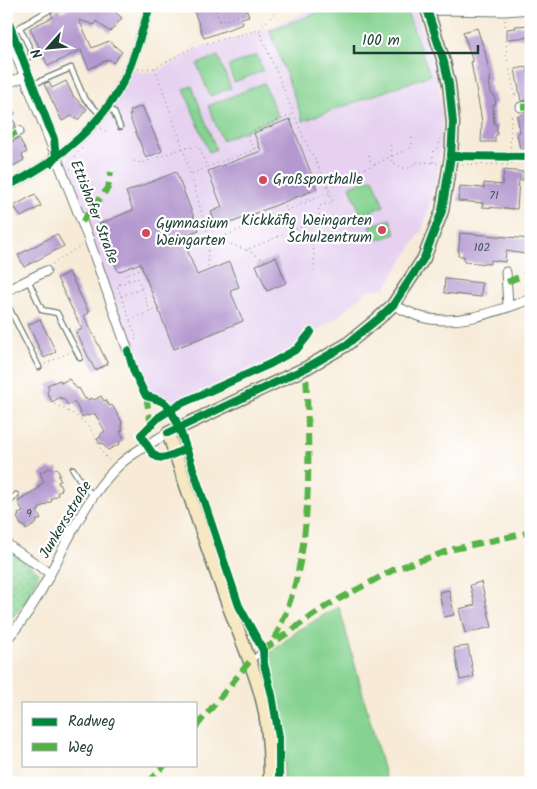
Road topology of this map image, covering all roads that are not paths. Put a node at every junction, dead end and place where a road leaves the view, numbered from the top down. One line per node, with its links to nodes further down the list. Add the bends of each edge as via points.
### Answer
1 (56, 6): 6 (lane)
2 (150, 6): 13 (street, via 131,65)
3 (488, 9): 4 (street); 5 (street)
4 (531, 9)
5 (427, 10): 27 (street, via 449,84 453,123 451,156 442,212 435,230 424,258)
6 (20, 28): 7 (lane); 8 (lane, via 32,53)
7 (7, 32): 8 (street, Ettishofer Straße)
8 (19, 61): 9 (street, Ettishofer Straße)
9 (25, 76): 10 (street); 11 (street, Ettishofer Straße)
10 (6, 84)
11 (28, 86): 15 (lane, via 71,68 84,98); 19 (street, Ettishofer Straße)
12 (531, 106): 14 (street)
13 (108, 107): 15 (street); 16 (lane, via 114,112)
14 (521, 107)
15 (101, 115): 19 (street)
16 (120, 127)
17 (19, 131): 18 (street)
18 (6, 138)
19 (56, 157): 20 (street); 29 (street, Ettishofer Straße)
20 (6, 187)
21 (46, 271): 23 (street)
22 (506, 272): 28 (street)
23 (28, 280): 24 (street); 30 (lane, via 42,310 58,313)
24 (6, 291)
25 (531, 299): 28 (street)
26 (6, 302): 31 (lane)
27 (393, 305): 28 (street, via 421,317 444,320 469,318); 32 (street, via 346,344 306,368)
28 (508, 307)
29 (127, 348)
30 (80, 358)
31 (39, 366)
32 (168, 433): 35 (street, Junkersstraße, via 117,467); 41 (street)
33 (73, 469): 35 (lane)
34 (16, 495): 36 (lane)
35 (94, 496): 38 (street, Junkersstraße)
36 (6, 506)
37 (6, 542): 38 (street)
38 (50, 573): 39 (street, Junkersstraße, via 19,627)
39 (6, 640)
40 (263, 650): 41 (lane)
41 (250, 661): 42 (street, via 268,730)
42 (270, 783)

